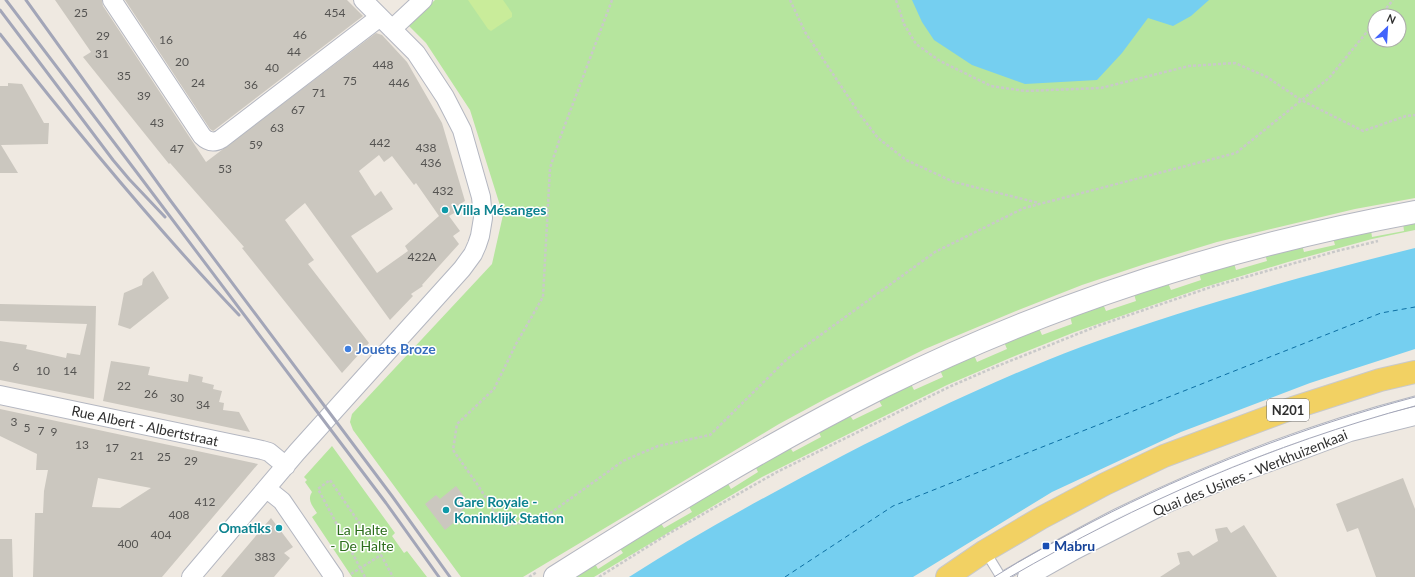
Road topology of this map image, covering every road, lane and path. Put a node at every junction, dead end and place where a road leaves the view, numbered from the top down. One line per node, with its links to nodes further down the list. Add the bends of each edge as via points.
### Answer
1 (112, 0): 9 (street, via 202,136 213,142 221,139)
2 (363, 0): 9 (street)
3 (423, 0): 9 (street)
4 (612, 0): 13 (path, via 550,168 543,297 494,389 458,424 453,450 504,526 542,520 623,461 658,446 710,435 786,360 935,252 1024,208)
5 (790, 0): 13 (path, via 806,32 878,138 906,160 954,182)
6 (896, 0): 11 (path, via 904,24 916,44 940,61 991,86 1025,91 1101,88 1189,66 1235,63 1267,77)
7 (1393, 0): 8 (path)
8 (1386, 8)
9 (386, 23): 20 (street, via 424,63 462,130 481,197 483,218 480,236 473,254 462,269)
10 (1367, 32): 11 (path, via 1329,78)
11 (1301, 100): 12 (path, via 1363,131); 13 (path, via 1236,153)
12 (1415, 115)
13 (1040, 204)
14 (1415, 212): 30 (main road, via 1307,235 1199,263 1081,303 938,361 830,414 726,472)
15 (1380, 240): 31 (path, via 1214,286 1100,325 982,372 777,472)
16 (1415, 372): 22 (main road, N201, via 1380,380 1293,408 1164,456 1105,484)
17 (0, 395): 20 (street, Rue Albert - Albertstraat, via 262,450 269,452)
18 (1415, 401): 32 (lane, Quai des Usines - Werkhuizenkaai, via 1307,434 1223,466 1116,514)
19 (1415, 416): 33 (street, Quai des Usines - Werkhuizenkaai, via 1350,432 1165,504)
20 (286, 466): 21 (street)
21 (267, 489): 26 (street, via 282,501); 27 (street)
22 (985, 551): 25 (main road, N201); 32 (lane)
23 (381, 556): 24 (path); 24 (path, via 330,480 318,489); 29 (path)
24 (360, 568): 26 (path); 28 (path)
25 (959, 572)
26 (342, 576)
27 (191, 577)
28 (365, 577)
29 (393, 577)
30 (555, 577)
31 (599, 577)
32 (1002, 577)
33 (1027, 577)

